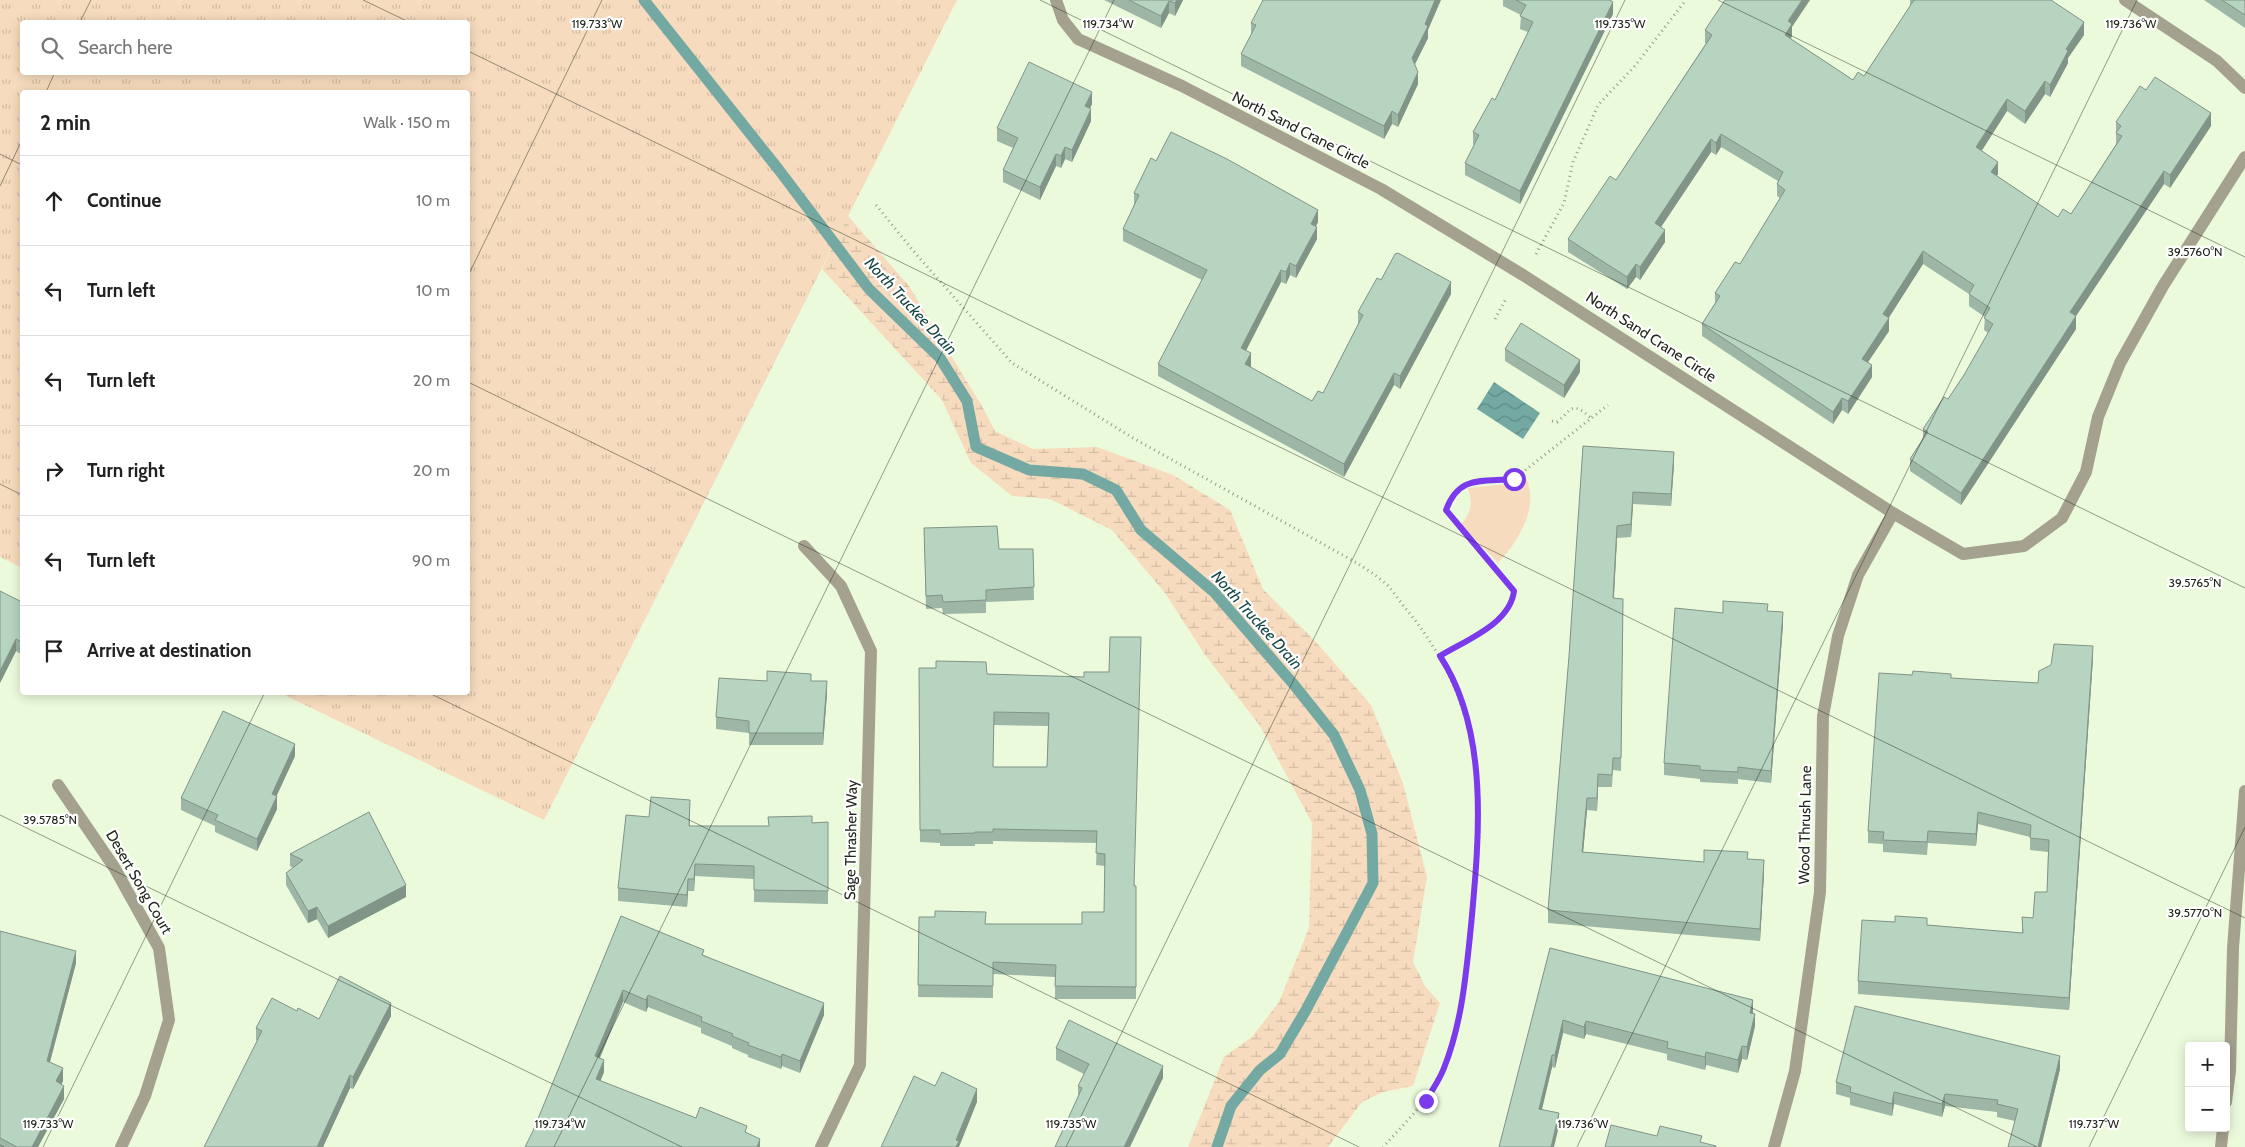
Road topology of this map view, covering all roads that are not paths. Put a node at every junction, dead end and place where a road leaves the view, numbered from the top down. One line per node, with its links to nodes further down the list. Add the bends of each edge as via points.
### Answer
1 (1056, 0): 5 (street, North Sand Crane Circle, via 1063,20 1078,39 1182,86 1381,189 1523,274)
2 (2125, 0): 3 (street, via 2217,61)
3 (2245, 88)
4 (2245, 157): 5 (street, North Sand Crane Circle, via 2164,286 2120,364 2098,417 2086,472 2062,518 2024,546 1962,554)
5 (1893, 513): 15 (street, Wood Thrush Lane, via 1858,575 1838,636 1823,716 1820,892 1795,1071)
6 (804, 546): 14 (street, Sage Thrasher Way, via 841,586 871,651 860,1065)
7 (58, 785): 13 (street, Desert Song Court, via 114,867 159,948 169,1020 145,1096)
8 (2245, 791): 9 (street)
9 (2232, 995): 10 (street); 11 (street)
10 (2245, 996)
11 (2228, 1087)
12 (2223, 1132): 16 (street)
13 (121, 1147)
14 (821, 1147)
15 (1774, 1147)
16 (2221, 1147)

